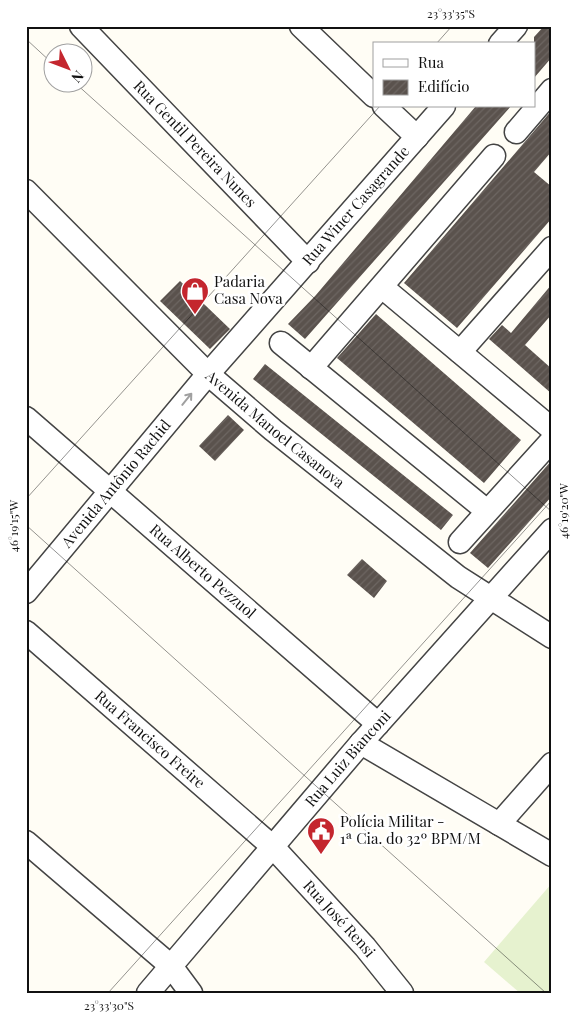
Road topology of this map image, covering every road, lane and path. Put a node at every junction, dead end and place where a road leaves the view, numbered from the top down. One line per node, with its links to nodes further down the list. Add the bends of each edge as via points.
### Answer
1 (81, 26): 12 (street, Rua Gentil Pereira Nunes)
2 (301, 26): 4 (street)
3 (552, 90): 7 (street)
4 (373, 95)
5 (386, 108): 8 (street)
6 (442, 108): 8 (street, Rua Winer Casagrande)
7 (516, 132)
8 (417, 137): 12 (street, Rua Winer Casagrande)
9 (494, 156): 13 (street)
10 (26, 190): 17 (street, Avenida Manoel Casanova)
11 (552, 248): 15 (street)
12 (308, 262): 17 (street, Rua Winer Casagrande)
13 (382, 287): 15 (street); 16 (street)
14 (281, 343): 16 (street)
15 (460, 352): 19 (street)
16 (312, 368): 22 (street)
17 (208, 374): 21 (street, Avenida Antônio Rachid, one-way to 17); 26 (street, Avenida Manoel Casanova, via 368,506)
18 (26, 418): 21 (street, Rua Alberto Pezzuol)
19 (552, 429)
20 (552, 440): 22 (street)
21 (112, 491): 25 (street, Avenida Antônio Rachid); 29 (street, Rua Alberto Pezzuol)
22 (487, 511): 24 (street)
23 (552, 530): 26 (street, Rua Luiz Bianconi)
24 (460, 542)
25 (26, 592)
26 (489, 599): 28 (street, Avenida Manoel Casanova); 29 (street, Rua Luiz Bianconi)
27 (26, 632): 34 (street, Rua Francisco Freire)
28 (552, 637)
29 (378, 724): 30 (street, Rua Luiz Bianconi)
30 (361, 743): 32 (street); 34 (street, Rua Luiz Bianconi)
31 (552, 764): 32 (street)
32 (499, 824): 35 (street)
33 (26, 842): 36 (street)
34 (273, 847): 36 (street, Rua Luiz Bianconi); 39 (street, Rua José Rensi)
35 (552, 855)
36 (171, 966): 37 (street, Rua Luiz Bianconi); 38 (street)
37 (148, 993)
38 (191, 993)
39 (402, 993)

